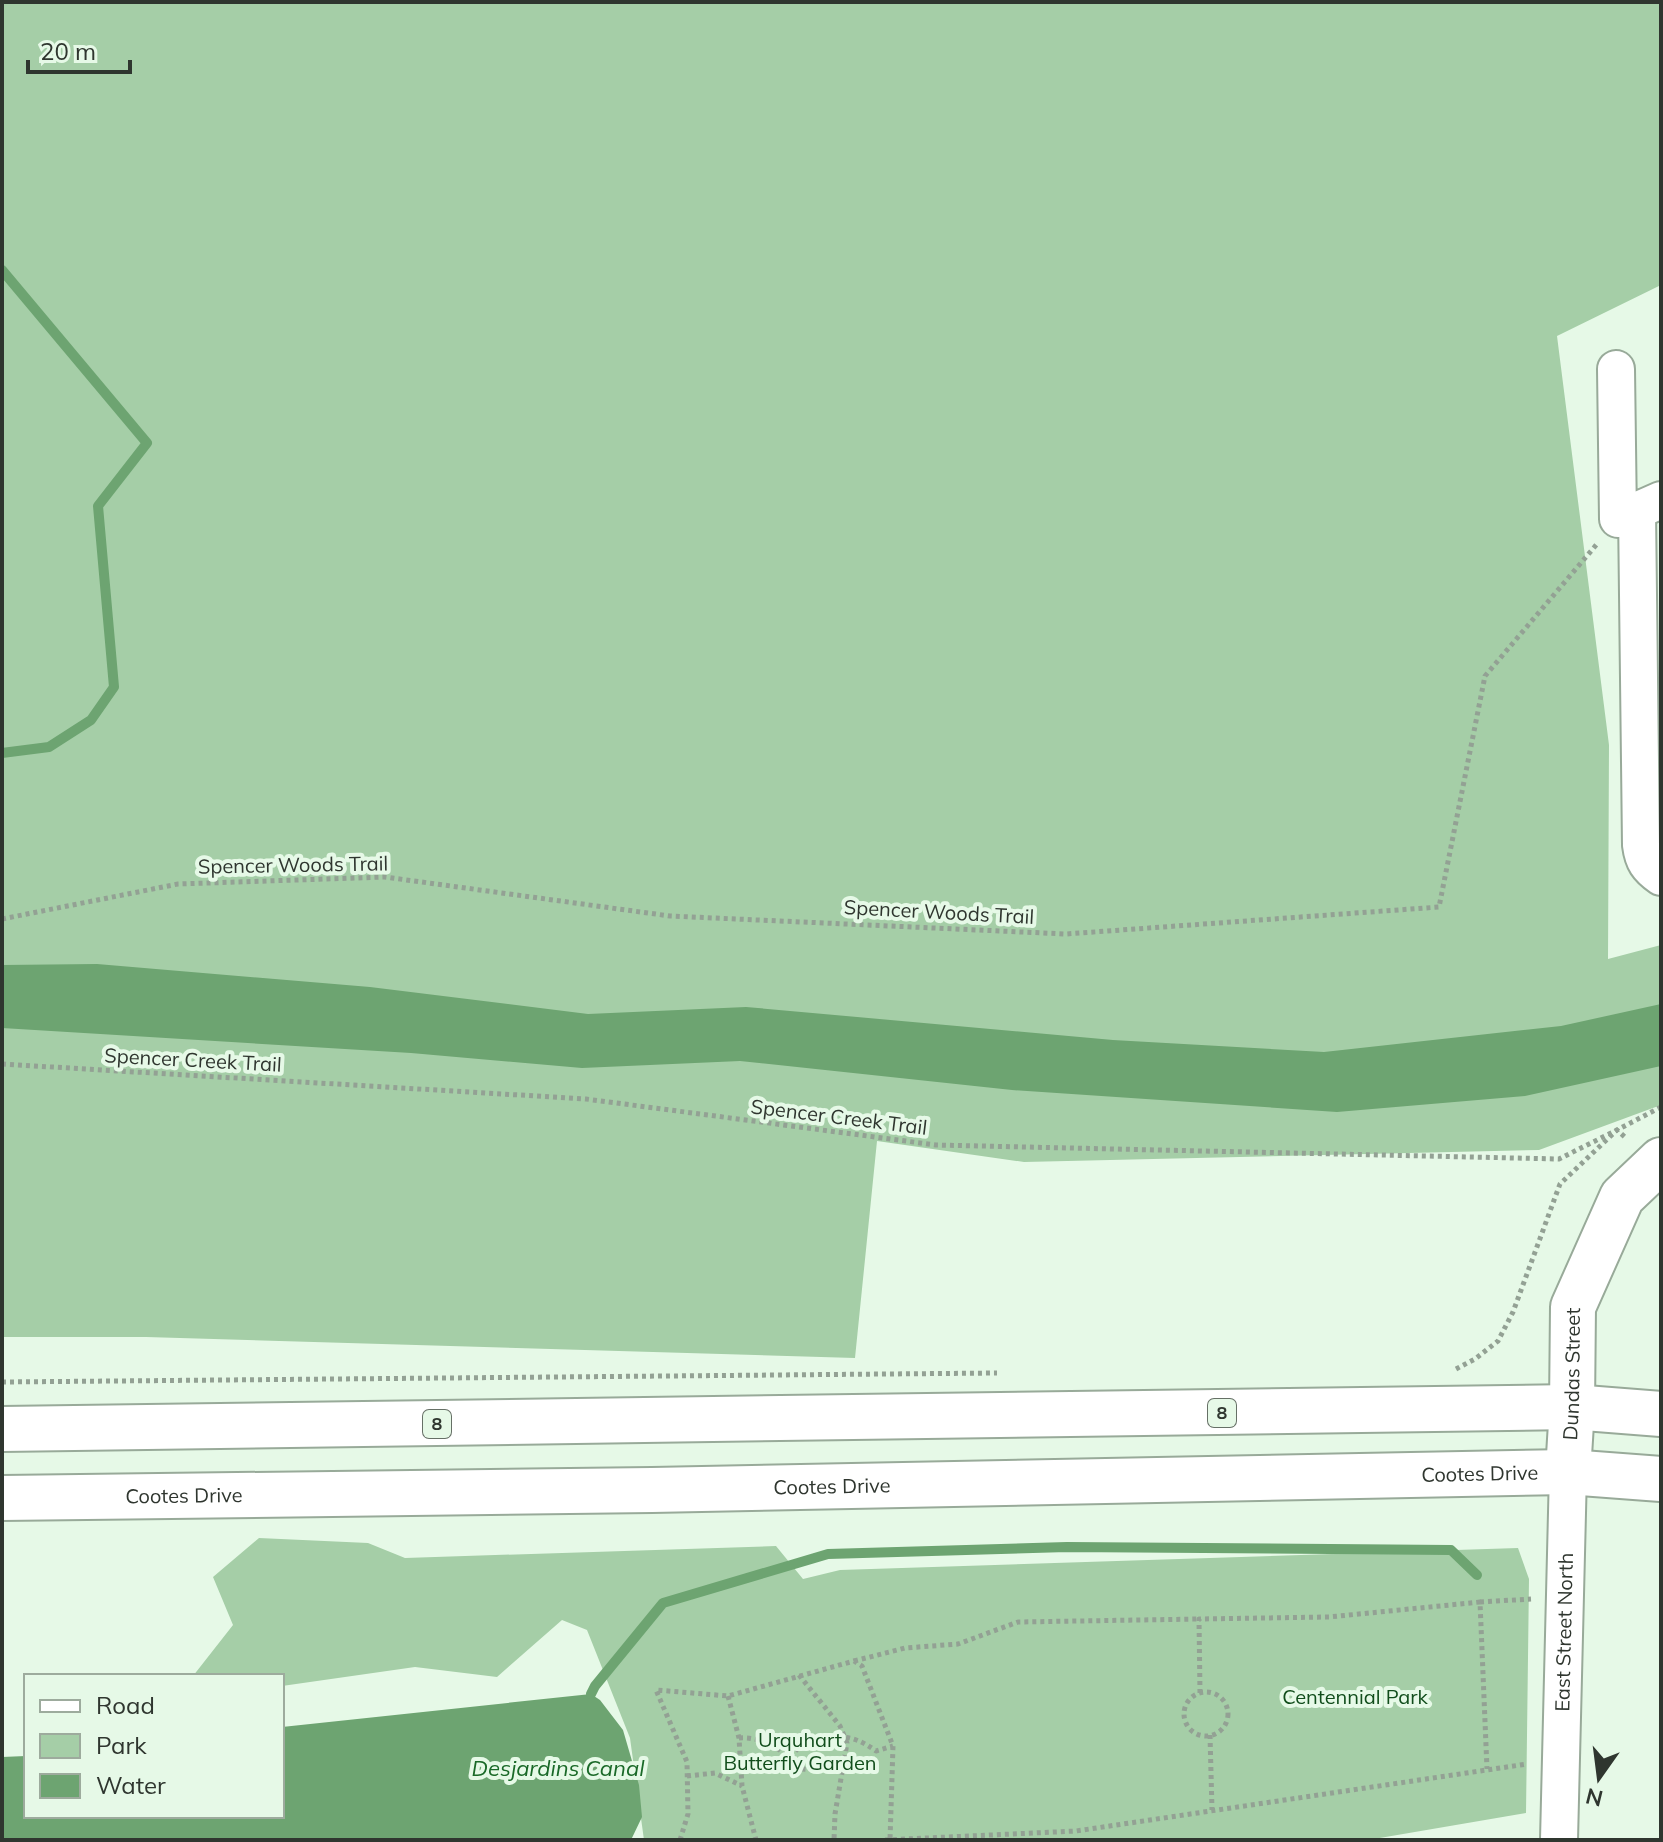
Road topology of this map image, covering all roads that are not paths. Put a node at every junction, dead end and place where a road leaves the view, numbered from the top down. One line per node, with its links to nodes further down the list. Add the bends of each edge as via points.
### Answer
1 (1616, 369): 2 (street)
2 (1639, 510): 3 (street, via 1641,845 1648,867)
3 (1661, 877)
4 (1658, 1162): 5 (main road, Dundas Street, via 1622,1197 1573,1307)
5 (1572, 1407): 6 (main road, 8); 7 (main road, 8); 8 (main road, Dundas Street)
6 (1661, 1414)
7 (2, 1429)
8 (1568, 1472): 9 (main road, Cootes Drive); 10 (main road, Cootes Drive); 11 (street, East Street North)
9 (1661, 1479)
10 (2, 1498)
11 (1559, 1840)

